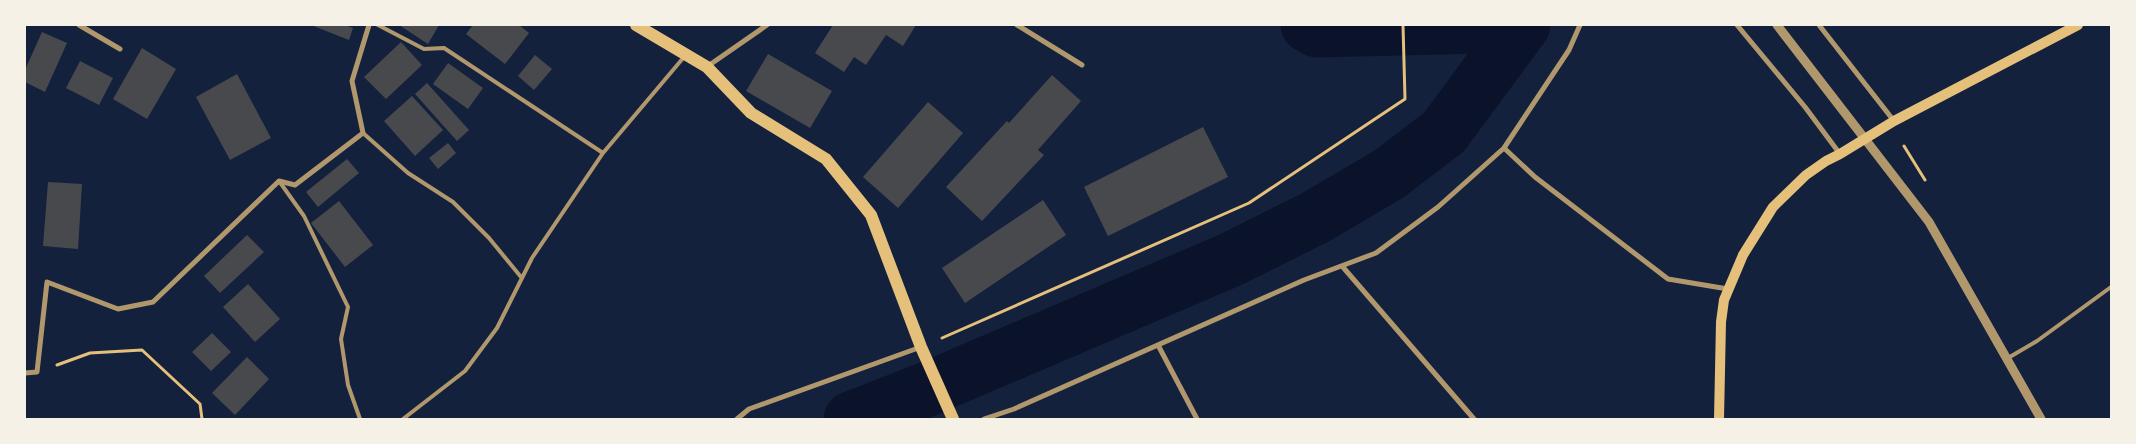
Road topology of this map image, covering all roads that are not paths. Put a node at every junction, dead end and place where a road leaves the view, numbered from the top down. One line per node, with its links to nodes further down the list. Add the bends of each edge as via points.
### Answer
1 (79, 25): 12 (street)
2 (370, 25): 17 (street, via 352,81)
3 (378, 25): 19 (lane, via 424,49 444,48)
4 (636, 25): 13 (main road)
5 (767, 25): 15 (street)
6 (1017, 25): 14 (street)
7 (1580, 25): 18 (street, via 1569,50)
8 (1737, 25): 20 (street)
9 (1777, 25): 28 (street, via 1929,222)
10 (1819, 25): 16 (street)
11 (2078, 25): 16 (main road)
12 (120, 48)
13 (685, 55): 15 (main road); 19 (lane)
14 (1082, 65)
15 (707, 67): 27 (main road, via 751,113 826,159 871,215)
16 (1894, 121): 20 (main road)
17 (363, 133): 21 (street, via 295,185); 23 (lane, via 408,174 453,202)
18 (1504, 148): 22 (street, via 1438,208 1376,253); 25 (street, via 1535,178 1668,279)
19 (603, 153): 23 (lane)
20 (1840, 154): 25 (main road, via 1806,175 1774,207 1743,255)
21 (279, 181): 29 (street, via 153,302 118,309 47,282 37,372); 30 (lane, via 304,216 348,307 341,339 348,385)
22 (1342, 266): 26 (street); 36 (street)
23 (521, 277): 31 (lane, via 498,328 465,371)
24 (2111, 287): 28 (lane)
25 (1728, 289): 37 (main road, via 1721,322)
26 (1158, 345): 34 (street, via 1014,409); 35 (street)
27 (922, 347): 32 (street, via 749,409); 33 (main road)
28 (2007, 359): 38 (street)
29 (25, 373)
30 (360, 419)
31 (403, 419)
32 (737, 419)
33 (953, 419)
34 (984, 419)
35 (1197, 419)
36 (1474, 419)
37 (1719, 419)
38 (2042, 419)

